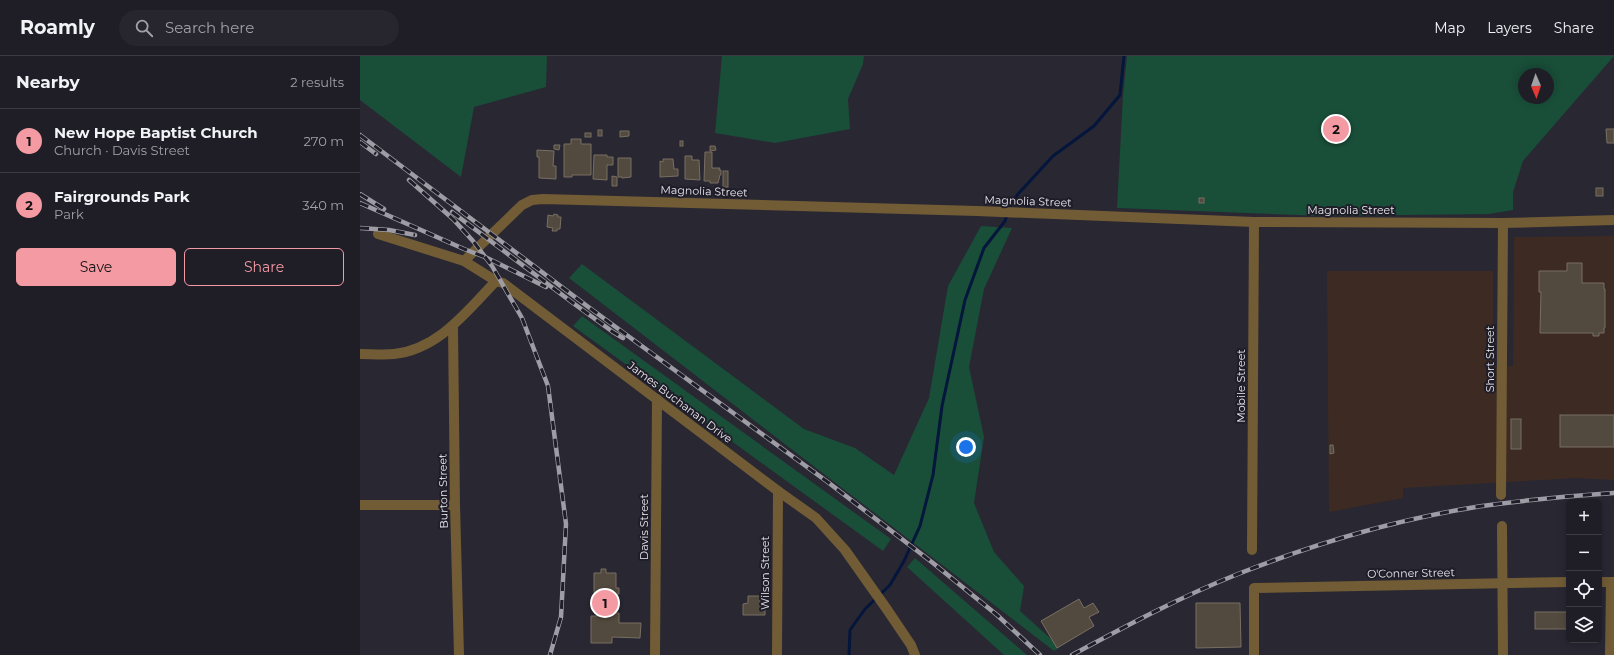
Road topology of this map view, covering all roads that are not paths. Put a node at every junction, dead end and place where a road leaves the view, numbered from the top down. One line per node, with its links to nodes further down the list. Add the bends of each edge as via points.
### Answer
1 (1614, 220): 3 (street, Magnolia Street)
2 (1254, 222): 3 (street, Magnolia Street); 5 (street, Magnolia Street, via 1016,212 543,199 532,200 522,205); 15 (street, Mobile Street)
3 (1503, 223): 11 (street, Short Street)
4 (378, 234): 5 (street, James Buchanan Drive)
5 (464, 261): 6 (street, James Buchanan Drive)
6 (496, 281): 7 (street); 9 (street, James Buchanan Drive)
7 (453, 327): 8 (street, via 422,346 395,354); 13 (street, Burton Street)
8 (360, 354)
9 (657, 399): 10 (street, James Buchanan Drive); 20 (street, Davis Street)
10 (778, 491): 21 (street, Wilson Street); 22 (street, James Buchanan Drive, via 816,518 845,550 911,645)
11 (1501, 495)
12 (360, 505): 13 (street)
13 (455, 505): 19 (street, Burton Street)
14 (1502, 526): 18 (street)
15 (1252, 550)
16 (1566, 582): 18 (street, O'Conner Street)
17 (1612, 582): 25 (street)
18 (1503, 583): 23 (street, O'Conner Street, via 1254,588); 24 (street)
19 (459, 655)
20 (655, 655)
21 (777, 655)
22 (915, 655)
23 (1254, 655)
24 (1503, 655)
25 (1610, 655)

